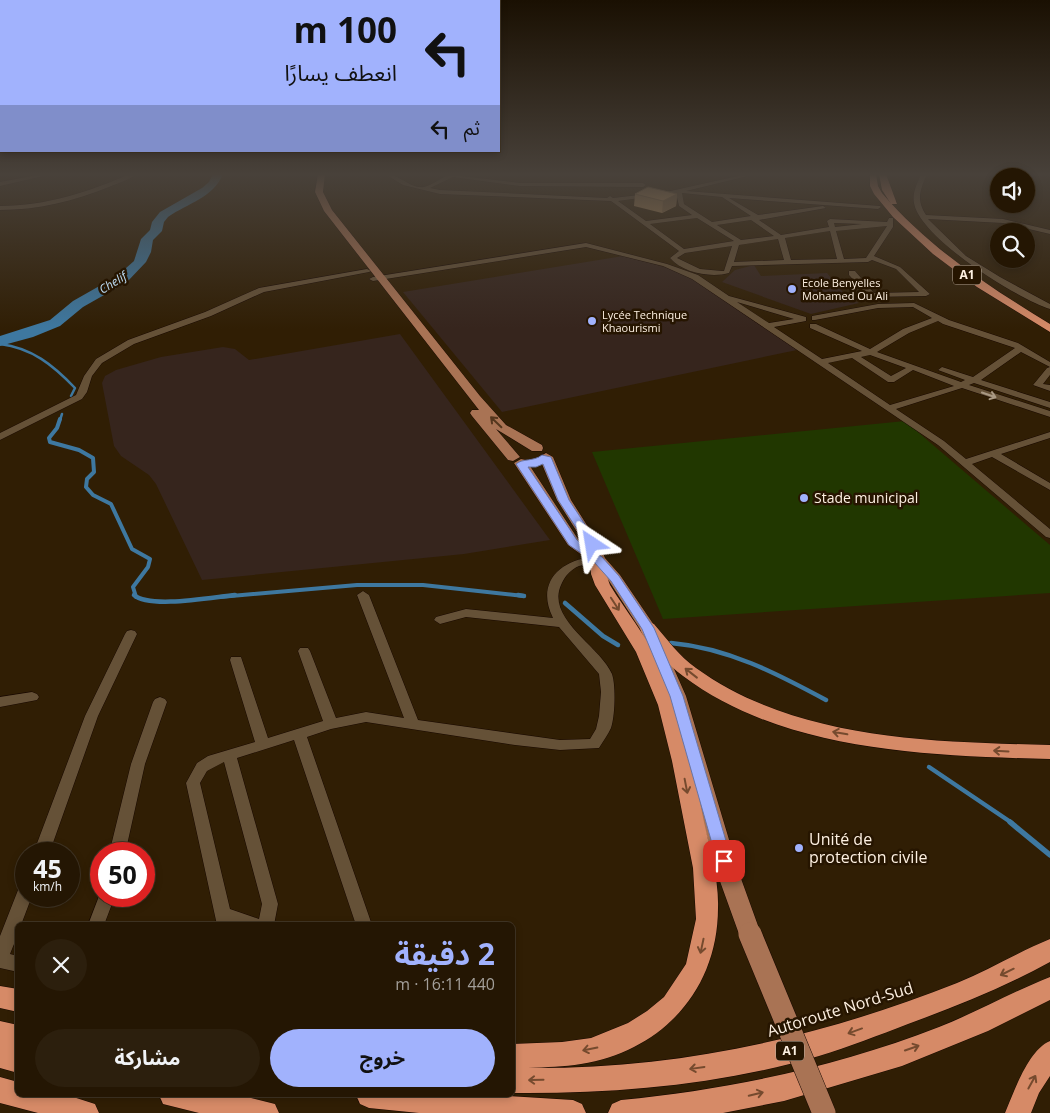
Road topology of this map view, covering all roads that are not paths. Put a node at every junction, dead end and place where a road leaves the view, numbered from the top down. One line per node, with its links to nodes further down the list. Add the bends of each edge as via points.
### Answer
1 (335, 226): 23 (main road)
2 (338, 226): 23 (main road)
3 (647, 226): 17 (street)
4 (714, 226): 16 (street)
5 (766, 226): 15 (street)
6 (831, 226): 13 (street)
7 (854, 226): 13 (street)
8 (887, 226): 18 (street)
9 (908, 226): 31 (highway, A1, via 951,264)
10 (919, 226): 28 (highway, A1, via 1004,293)
11 (930, 226): 25 (street, via 964,257)
12 (1024, 226): 14 (street)
13 (832, 229): 15 (street); 19 (street)
14 (1050, 232)
15 (781, 237): 16 (street); 20 (street)
16 (738, 244): 17 (street); 21 (street)
17 (682, 251): 21 (street, via 673,260 713,275 727,272)
18 (871, 257): 19 (street, via 858,262); 22 (street, via 898,268 926,294 872,295)
19 (840, 262): 20 (street)
20 (788, 263): 21 (street)
21 (729, 264)
22 (852, 273)
23 (373, 276): 24 (street, via 590,246 678,269); 46 (street, via 262,290 131,342 99,361 79,397); 47 (main road, one-way to 23, via 492,418); 49 (main road, via 485,425)
24 (720, 294): 27 (street); 30 (street)
25 (1050, 307)
26 (938, 318): 29 (street, via 919,306 897,305); 32 (street); 33 (street, via 906,331)
27 (803, 319): 29 (street, via 805,323); 30 (street)
28 (1050, 320)
29 (818, 322): 33 (street, via 820,331)
30 (767, 326): 35 (street)
31 (1050, 329)
32 (1021, 348): 36 (street); 39 (street)
33 (875, 350): 34 (street); 37 (street); 39 (street)
34 (854, 356): 35 (street); 37 (street, via 891,380)
35 (821, 362): 43 (street)
36 (1050, 365)
37 (913, 368): 40 (street)
38 (1050, 370): 41 (street, via 1037,385)
39 (972, 380): 40 (street); 42 (street)
40 (962, 385): 43 (street); 44 (street, one-way to 44)
41 (1050, 388)
42 (1050, 405)
43 (888, 408): 50 (street)
44 (1050, 414)
45 (1050, 435): 48 (street)
46 (0, 438)
47 (542, 453): 49 (main road, via 536,464); 53 (main road)
48 (993, 454): 50 (street); 51 (street)
49 (517, 460): 53 (main road, via 573,542)
50 (965, 463): 52 (street)
51 (1050, 487)
52 (1050, 536)
53 (598, 560): 56 (street, via 570,565 555,582 552,605); 57 (main road, via 626,592); 88 (highway, one-way to 88, via 601,582 634,632 653,668 667,706 705,878 707,918 700,954 688,984 673,1007 648,1026 589,1050)
54 (363, 595): 65 (street)
55 (440, 620): 56 (street, via 466,613)
56 (563, 623): 65 (street, via 605,675 605,725 594,744 545,744)
57 (648, 628): 68 (highway, one-way to 57, via 954,748 790,722 751,708 688,672); 100 (main road, bridge, via 677,696 728,873 750,934)
58 (131, 634): 70 (street, via 87,726)
59 (304, 651): 64 (street)
60 (236, 660): 67 (street)
61 (32, 697): 62 (street)
62 (0, 702)
63 (160, 702): 71 (street, via 138,764)
64 (331, 724): 65 (street, via 366,717); 66 (street)
65 (413, 724)
66 (299, 734): 67 (street); 77 (street)
67 (262, 745): 69 (street)
68 (1050, 752)
69 (229, 755): 74 (street, via 202,767 193,783); 76 (street, via 270,904)
70 (46, 842)
71 (120, 842)
72 (20, 907): 79 (street)
73 (102, 907): 75 (street)
74 (225, 920)
75 (97, 922)
76 (267, 922)
77 (363, 922)
78 (1050, 950): 90 (highway, Autoroute Nord-Sud / A1, one-way to 90, via 984,984 843,1036 797,1049 670,1072)
79 (0, 959): 80 (street)
80 (15, 963)
81 (1050, 988): 99 (highway, one-way to 81, via 748,1096 846,1071 941,1038)
82 (0, 997): 83 (highway)
83 (15, 1000)
84 (0, 1033): 85 (highway)
85 (15, 1036)
86 (1050, 1053): 101 (highway, one-way to 86, via 1030,1084)
87 (0, 1056): 89 (highway)
88 (515, 1056)
89 (15, 1060)
90 (515, 1080)
91 (0, 1090): 92 (highway)
92 (15, 1094)
93 (26, 1097): 96 (highway)
94 (182, 1097): 97 (highway)
95 (389, 1097): 98 (highway)
96 (86, 1113)
97 (266, 1113)
98 (573, 1113)
99 (621, 1113)
100 (824, 1113)
101 (1018, 1113)

